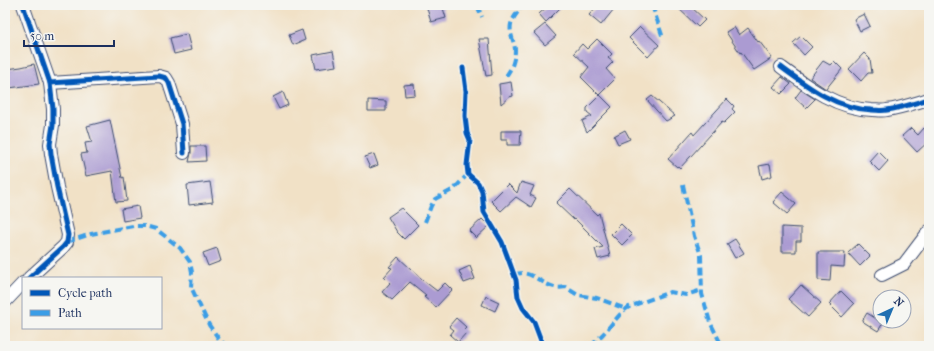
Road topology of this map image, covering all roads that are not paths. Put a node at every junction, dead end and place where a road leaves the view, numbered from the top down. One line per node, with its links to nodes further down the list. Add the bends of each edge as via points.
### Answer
1 (23, 5): 3 (street)
2 (781, 67): 4 (street, via 816,92 850,107 886,110)
3 (50, 83): 5 (street, via 159,76 166,78 182,124); 8 (street, via 53,109 51,154 68,235 63,247)
4 (929, 99)
5 (184, 153)
6 (929, 232): 7 (street, via 904,264)
7 (882, 275)
8 (29, 277)
9 (22, 284): 10 (street)
10 (5, 302)

